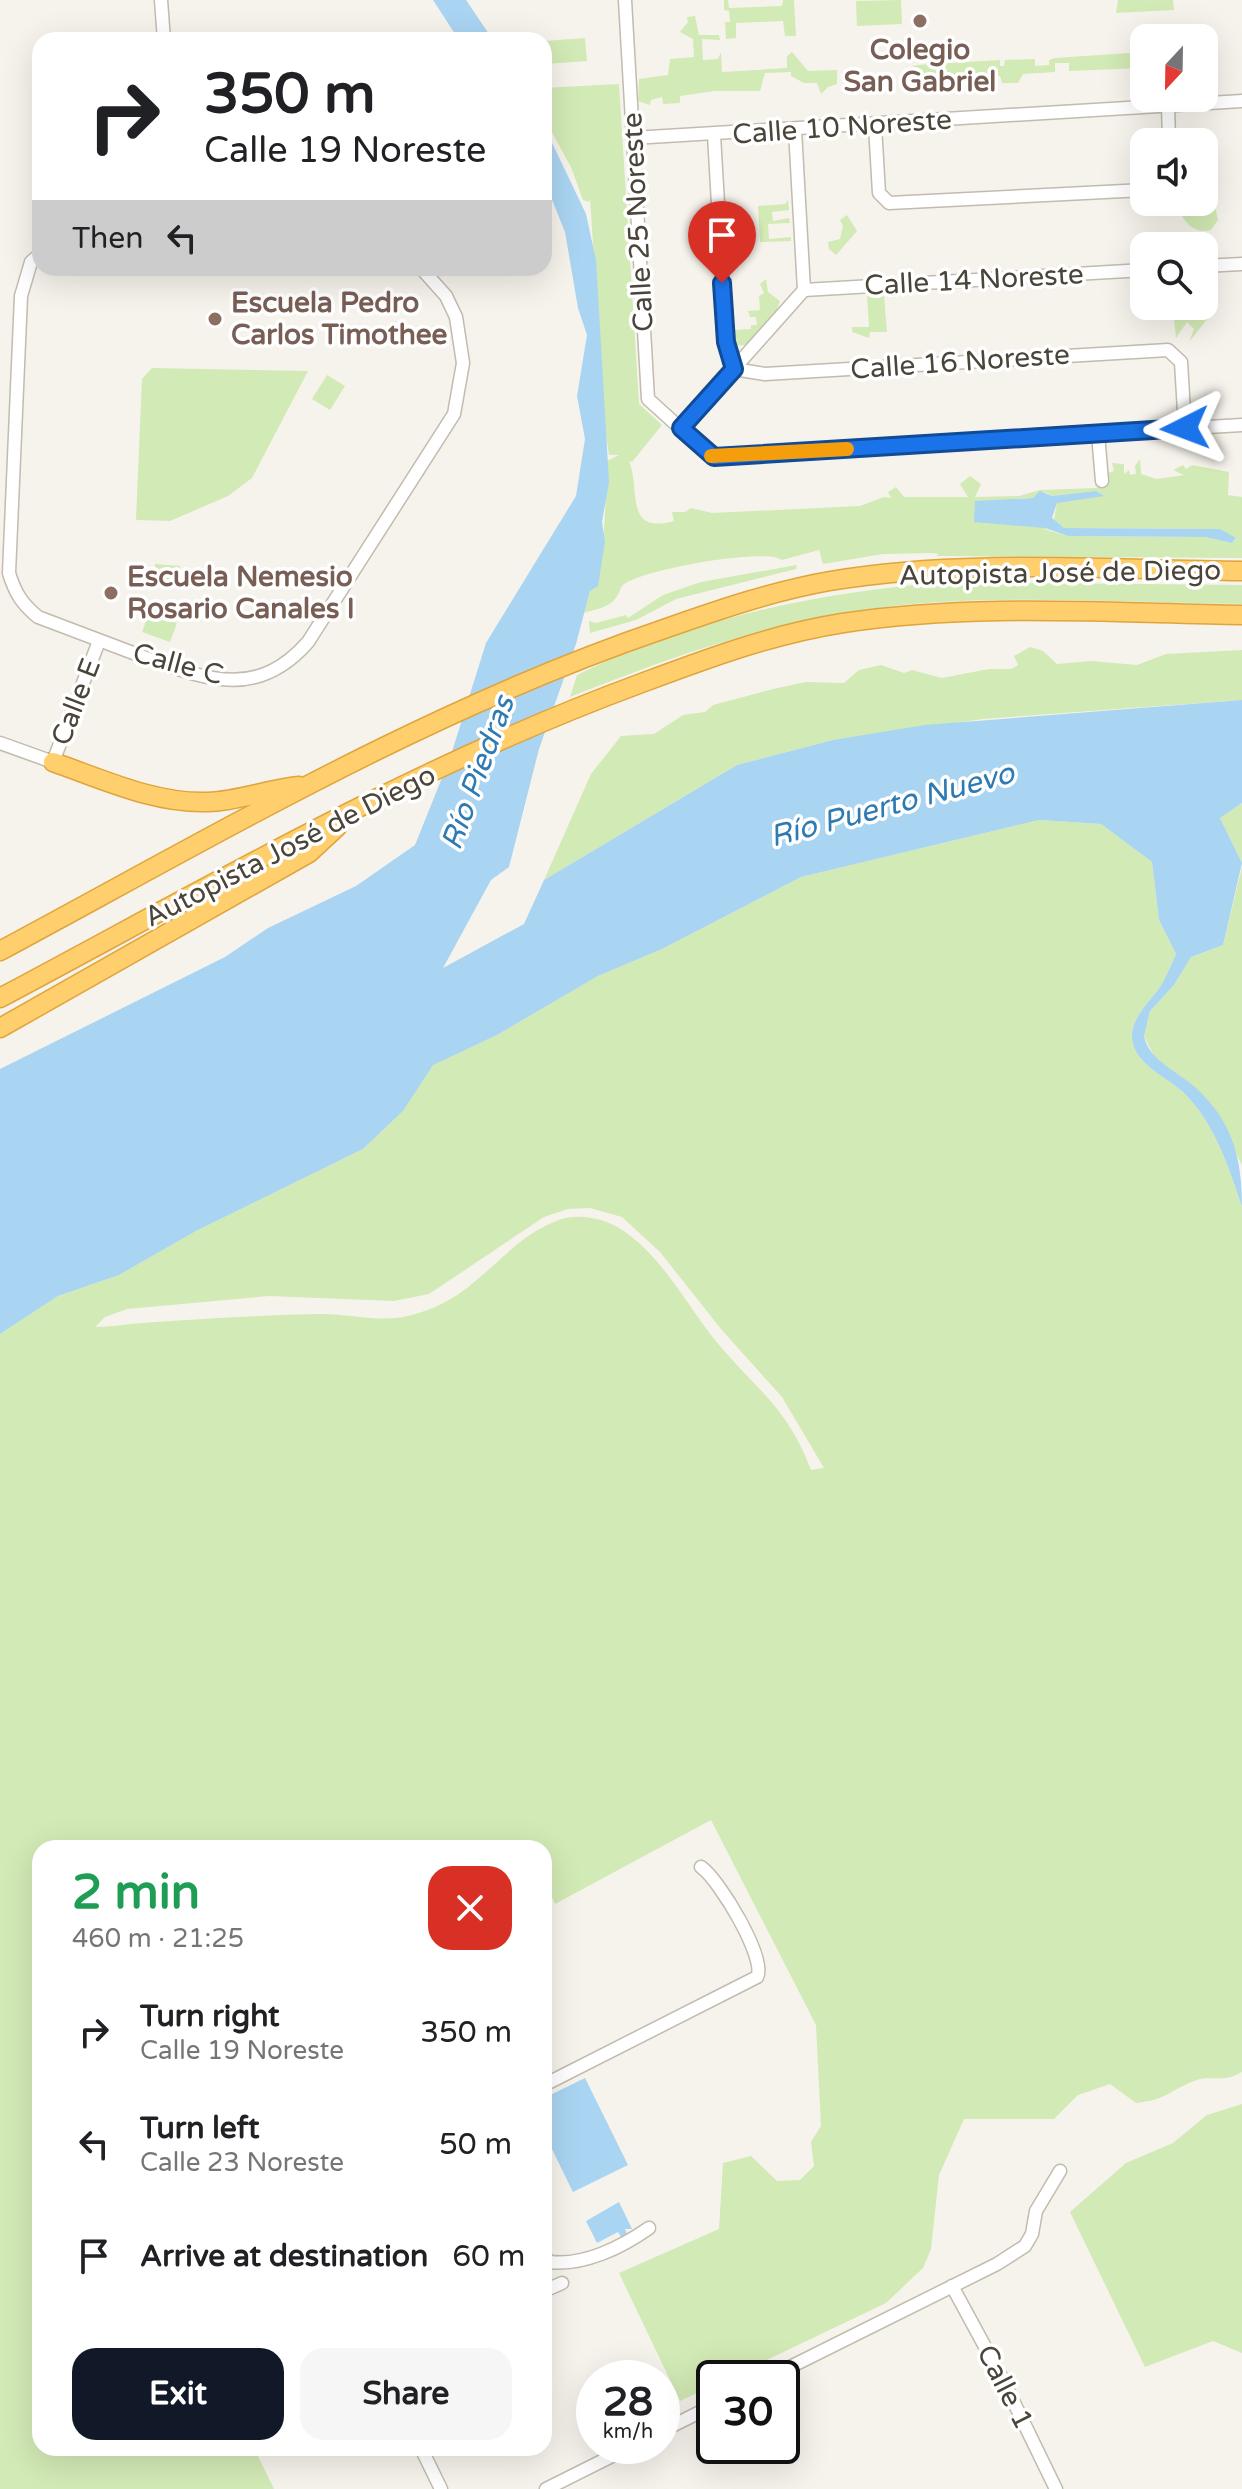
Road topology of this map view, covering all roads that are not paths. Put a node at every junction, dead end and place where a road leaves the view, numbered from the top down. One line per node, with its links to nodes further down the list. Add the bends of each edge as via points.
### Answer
1 (161, 0): 3 (street)
2 (625, 0): 10 (street, Calle 25 Noreste)
3 (163, 32)
4 (1242, 101): 5 (street, Calle 10 Noreste)
5 (1218, 102)
6 (1130, 107): 7 (street, Calle 10 Noreste)
7 (875, 126): 8 (street, Calle 10 Noreste); 11 (street, via 879,193 889,203)
8 (795, 130): 9 (street, Calle 10 Noreste); 17 (street)
9 (714, 135): 10 (street, Calle 10 Noreste); 18 (street, via 726,342)
10 (633, 138): 20 (street, Calle 25 Noreste, via 648,399)
11 (1130, 191)
12 (32, 261): 26 (street, Calle C, via 21,296 9,573 23,605 38,617)
13 (1242, 264): 14 (street)
14 (1218, 265)
15 (1130, 271): 17 (street, Calle 14 Noreste)
16 (428, 276): 26 (street, Calle C, via 456,317 463,363 454,414 290,662 274,671 225,681)
17 (804, 290): 18 (street)
18 (734, 369): 20 (street); 21 (street, Calle 16 Noreste, via 765,374 1162,349 1174,352 1181,362)
19 (1242, 425): 21 (street, Calle 25 Noreste)
20 (681, 428): 22 (street, Calle 25 Noreste, via 714,457)
21 (1185, 428): 22 (street, Calle 25 Noreste)
22 (1098, 434): 23 (street)
23 (1102, 481)
24 (1242, 571): 29 (highway, Autopista José de Diego, via 966,568 829,581 738,603 591,654 451,715)
25 (1242, 615): 30 (highway, Autopista José de Diego, via 977,610 841,623 755,642 567,711)
26 (99, 641): 28 (street, Calle E)
27 (0, 743): 28 (street)
28 (53, 762): 29 (highway, via 155,796 190,802)
29 (313, 784): 31 (highway, Autopista José de Diego)
30 (354, 811): 32 (highway, Autopista José de Diego); 33 (highway, via 309,853)
31 (0, 951)
32 (0, 998)
33 (0, 1028)
34 (701, 1867): 35 (street, via 728,1899 760,1964 757,1977)
35 (552, 2081)
36 (1060, 2171): 40 (street, via 1036,2211 1025,2246)
37 (649, 2228): 38 (street, via 627,2244 568,2264)
38 (552, 2262)
39 (562, 2283): 41 (street)
40 (952, 2286): 42 (street); 47 (street, Calle 1)
41 (552, 2287)
42 (800, 2362)
43 (425, 2456): 45 (street)
44 (596, 2464): 46 (street)
45 (441, 2489)
46 (546, 2489)
47 (1056, 2489)

